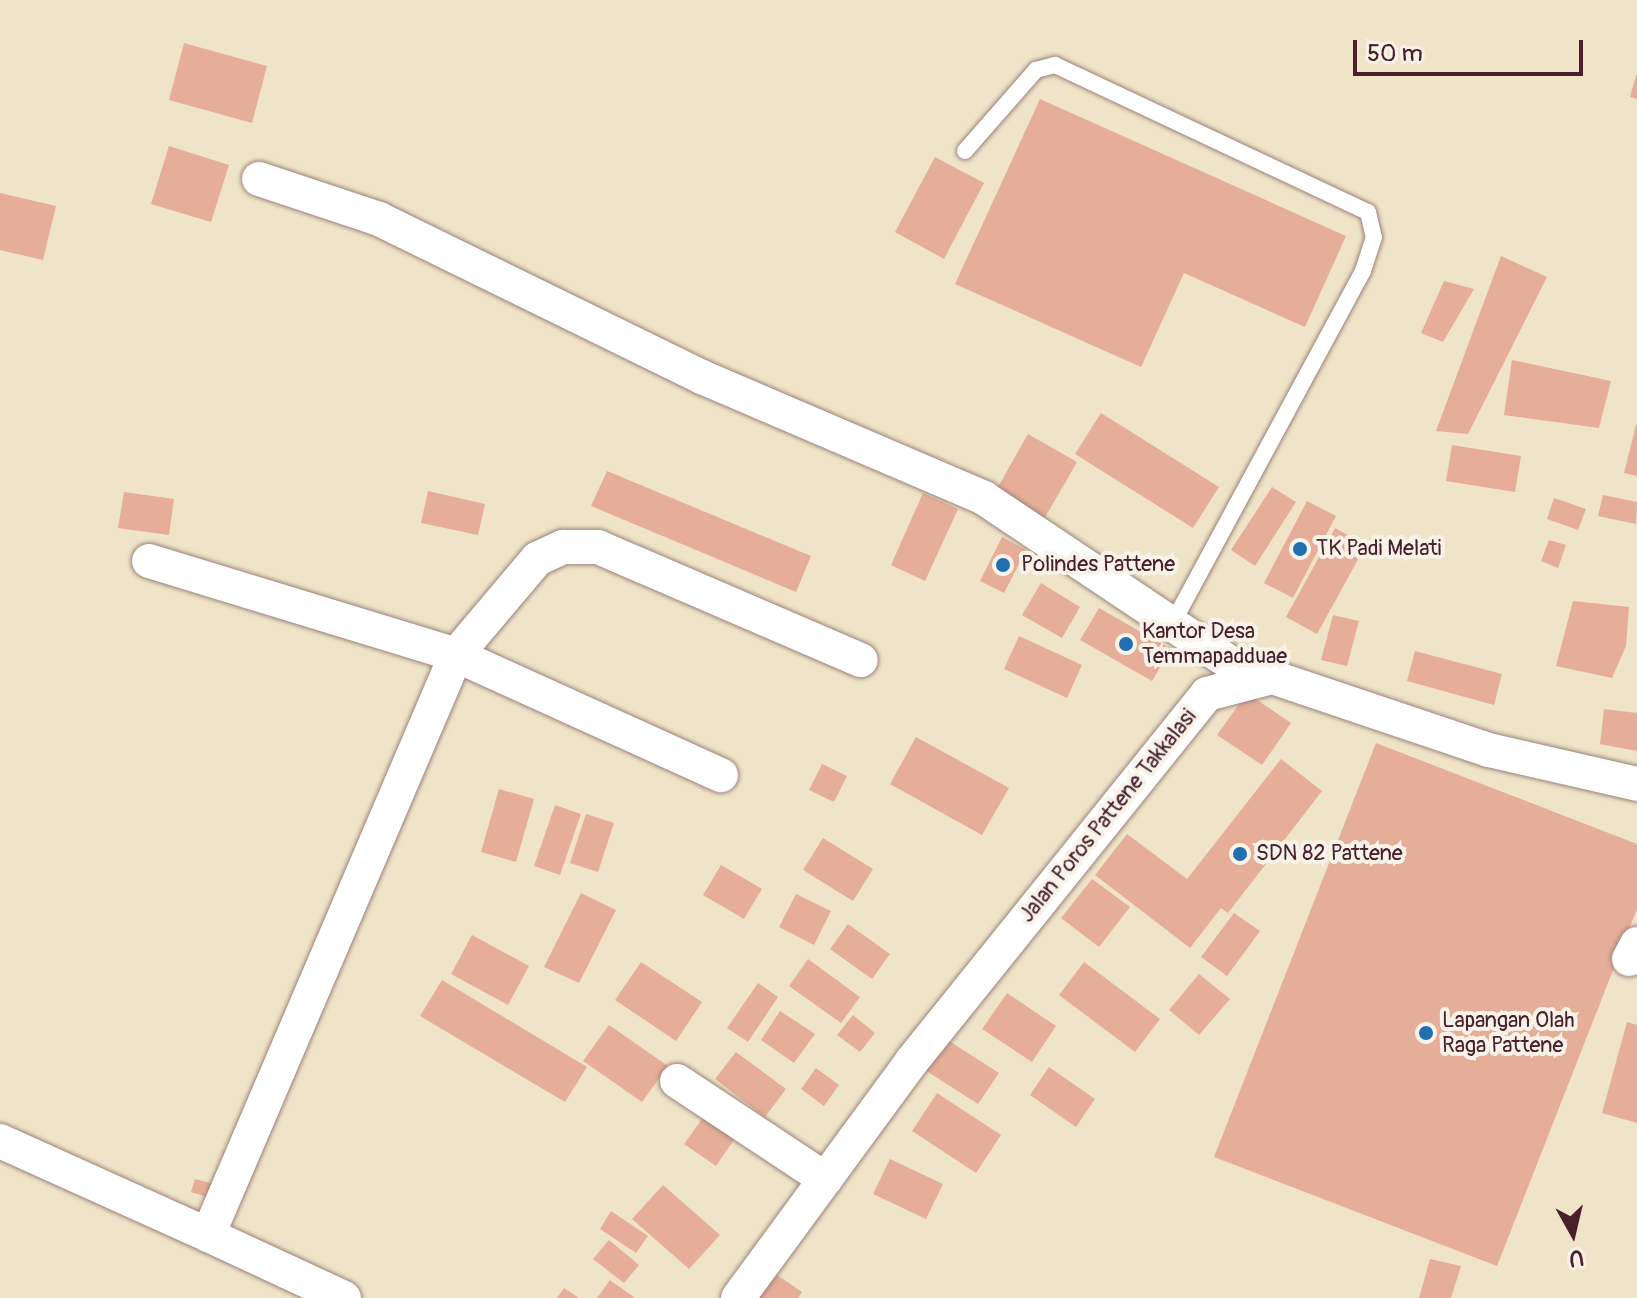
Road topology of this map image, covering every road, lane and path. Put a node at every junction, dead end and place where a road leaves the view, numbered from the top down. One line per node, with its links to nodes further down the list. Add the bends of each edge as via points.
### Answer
1 (965, 151): 4 (lane, via 1036,70 1055,65 1368,212 1374,237 1363,271)
2 (259, 179): 4 (street, via 379,219 702,377 984,498)
3 (149, 561): 5 (street)
4 (1174, 621): 7 (street)
5 (456, 655): 6 (street, via 537,559 563,547 586,547); 8 (street); 13 (street)
6 (861, 660)
7 (1251, 677): 9 (street, Jalan Poros Pattene Takkalasi, via 1272,677 1489,750); 12 (street, Jalan Poros Pattene Takkalasi, via 1207,694 1183,721)
8 (721, 775)
9 (1637, 784)
10 (677, 1081): 12 (street)
11 (0, 1141): 13 (street)
12 (825, 1179): 15 (street, Jalan Poros Pattene Takkalasi)
13 (208, 1235): 14 (street)
14 (344, 1298)
15 (738, 1298)

